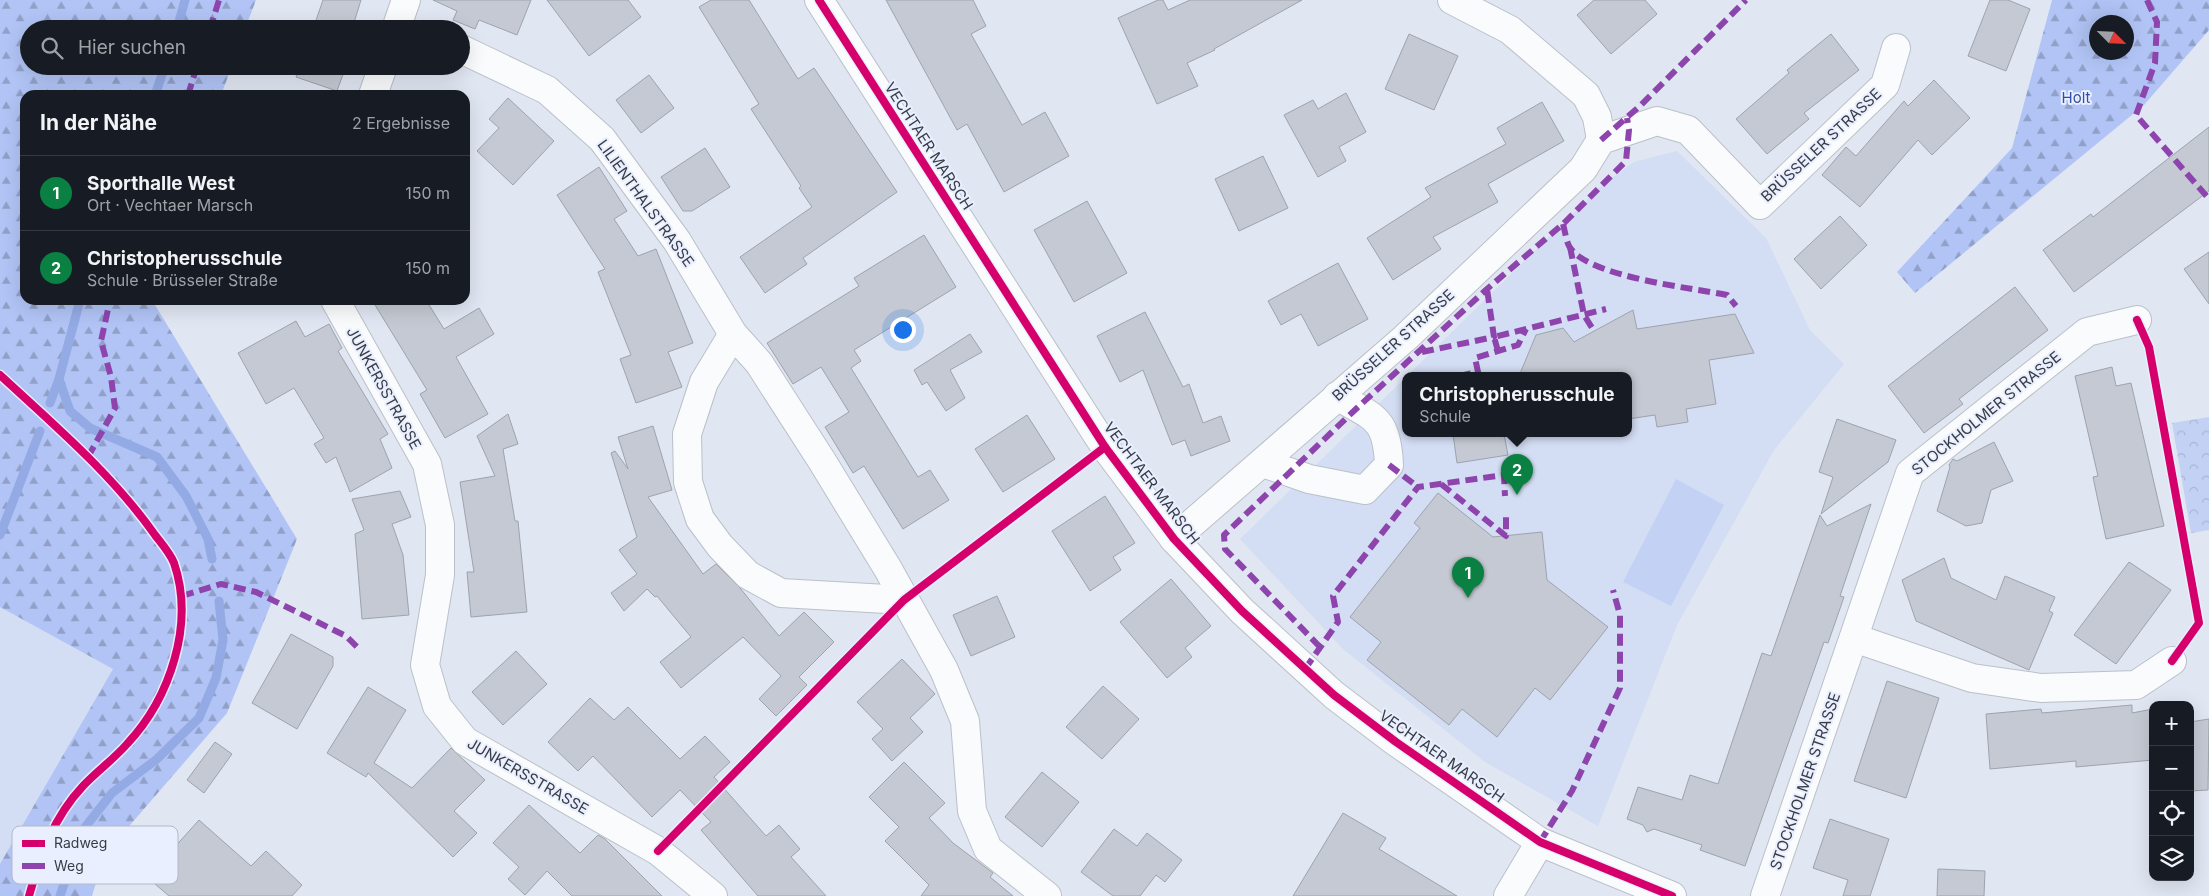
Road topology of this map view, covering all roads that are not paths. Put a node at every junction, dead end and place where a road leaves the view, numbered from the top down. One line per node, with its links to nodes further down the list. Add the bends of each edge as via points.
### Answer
1 (818, 0): 13 (street, VECHTAER MARSCH, via 1105,447)
2 (1452, 0): 7 (street, via 1510,30 1586,95 1597,117)
3 (1896, 48): 7 (street, BRÜSSELER STRASSE, via 1885,85 1760,205 1688,130 1657,121)
4 (470, 53): 10 (street, LILIENTHALSTRASSE, via 547,90 602,139 677,241)
5 (380, 75): 6 (street)
6 (375, 90)
7 (1601, 140): 11 (street, BRÜSSELER STRASSE, via 1583,169 1405,338)
8 (338, 305): 18 (street, JUNKERSSTRASSE, via 427,464 440,525 440,575 425,665 437,706 465,741 658,851)
9 (2137, 320): 15 (street, STOCKHOLMER STRASSE, via 2087,332 1910,473)
10 (733, 334): 14 (street, LILIENTHALSTRASSE, via 758,363 822,461); 14 (street, via 704,382 687,434 688,482 700,519 748,575 781,593)
11 (1337, 396): 12 (street, BRÜSSELER STRASSE); 12 (street, via 1378,420 1388,442 1389,465 1365,490 1309,478)
12 (1263, 462): 13 (street, BRÜSSELER STRASSE)
13 (1174, 539): 17 (street, VECHTAER MARSCH, via 1242,611 1334,695)
14 (904, 600): 19 (street, LILIENTHALSTRASSE, via 944,670 965,721 972,811 988,849)
15 (1854, 638): 16 (street, via 1972,678 2041,688 2136,685); 22 (street, STOCKHOLMER STRASSE)
16 (2172, 661)
17 (1540, 842): 20 (street); 21 (street, VECHTAER MARSCH)
18 (712, 896)
19 (1046, 896)
20 (1508, 896)
21 (1672, 896)
22 (1765, 896)

